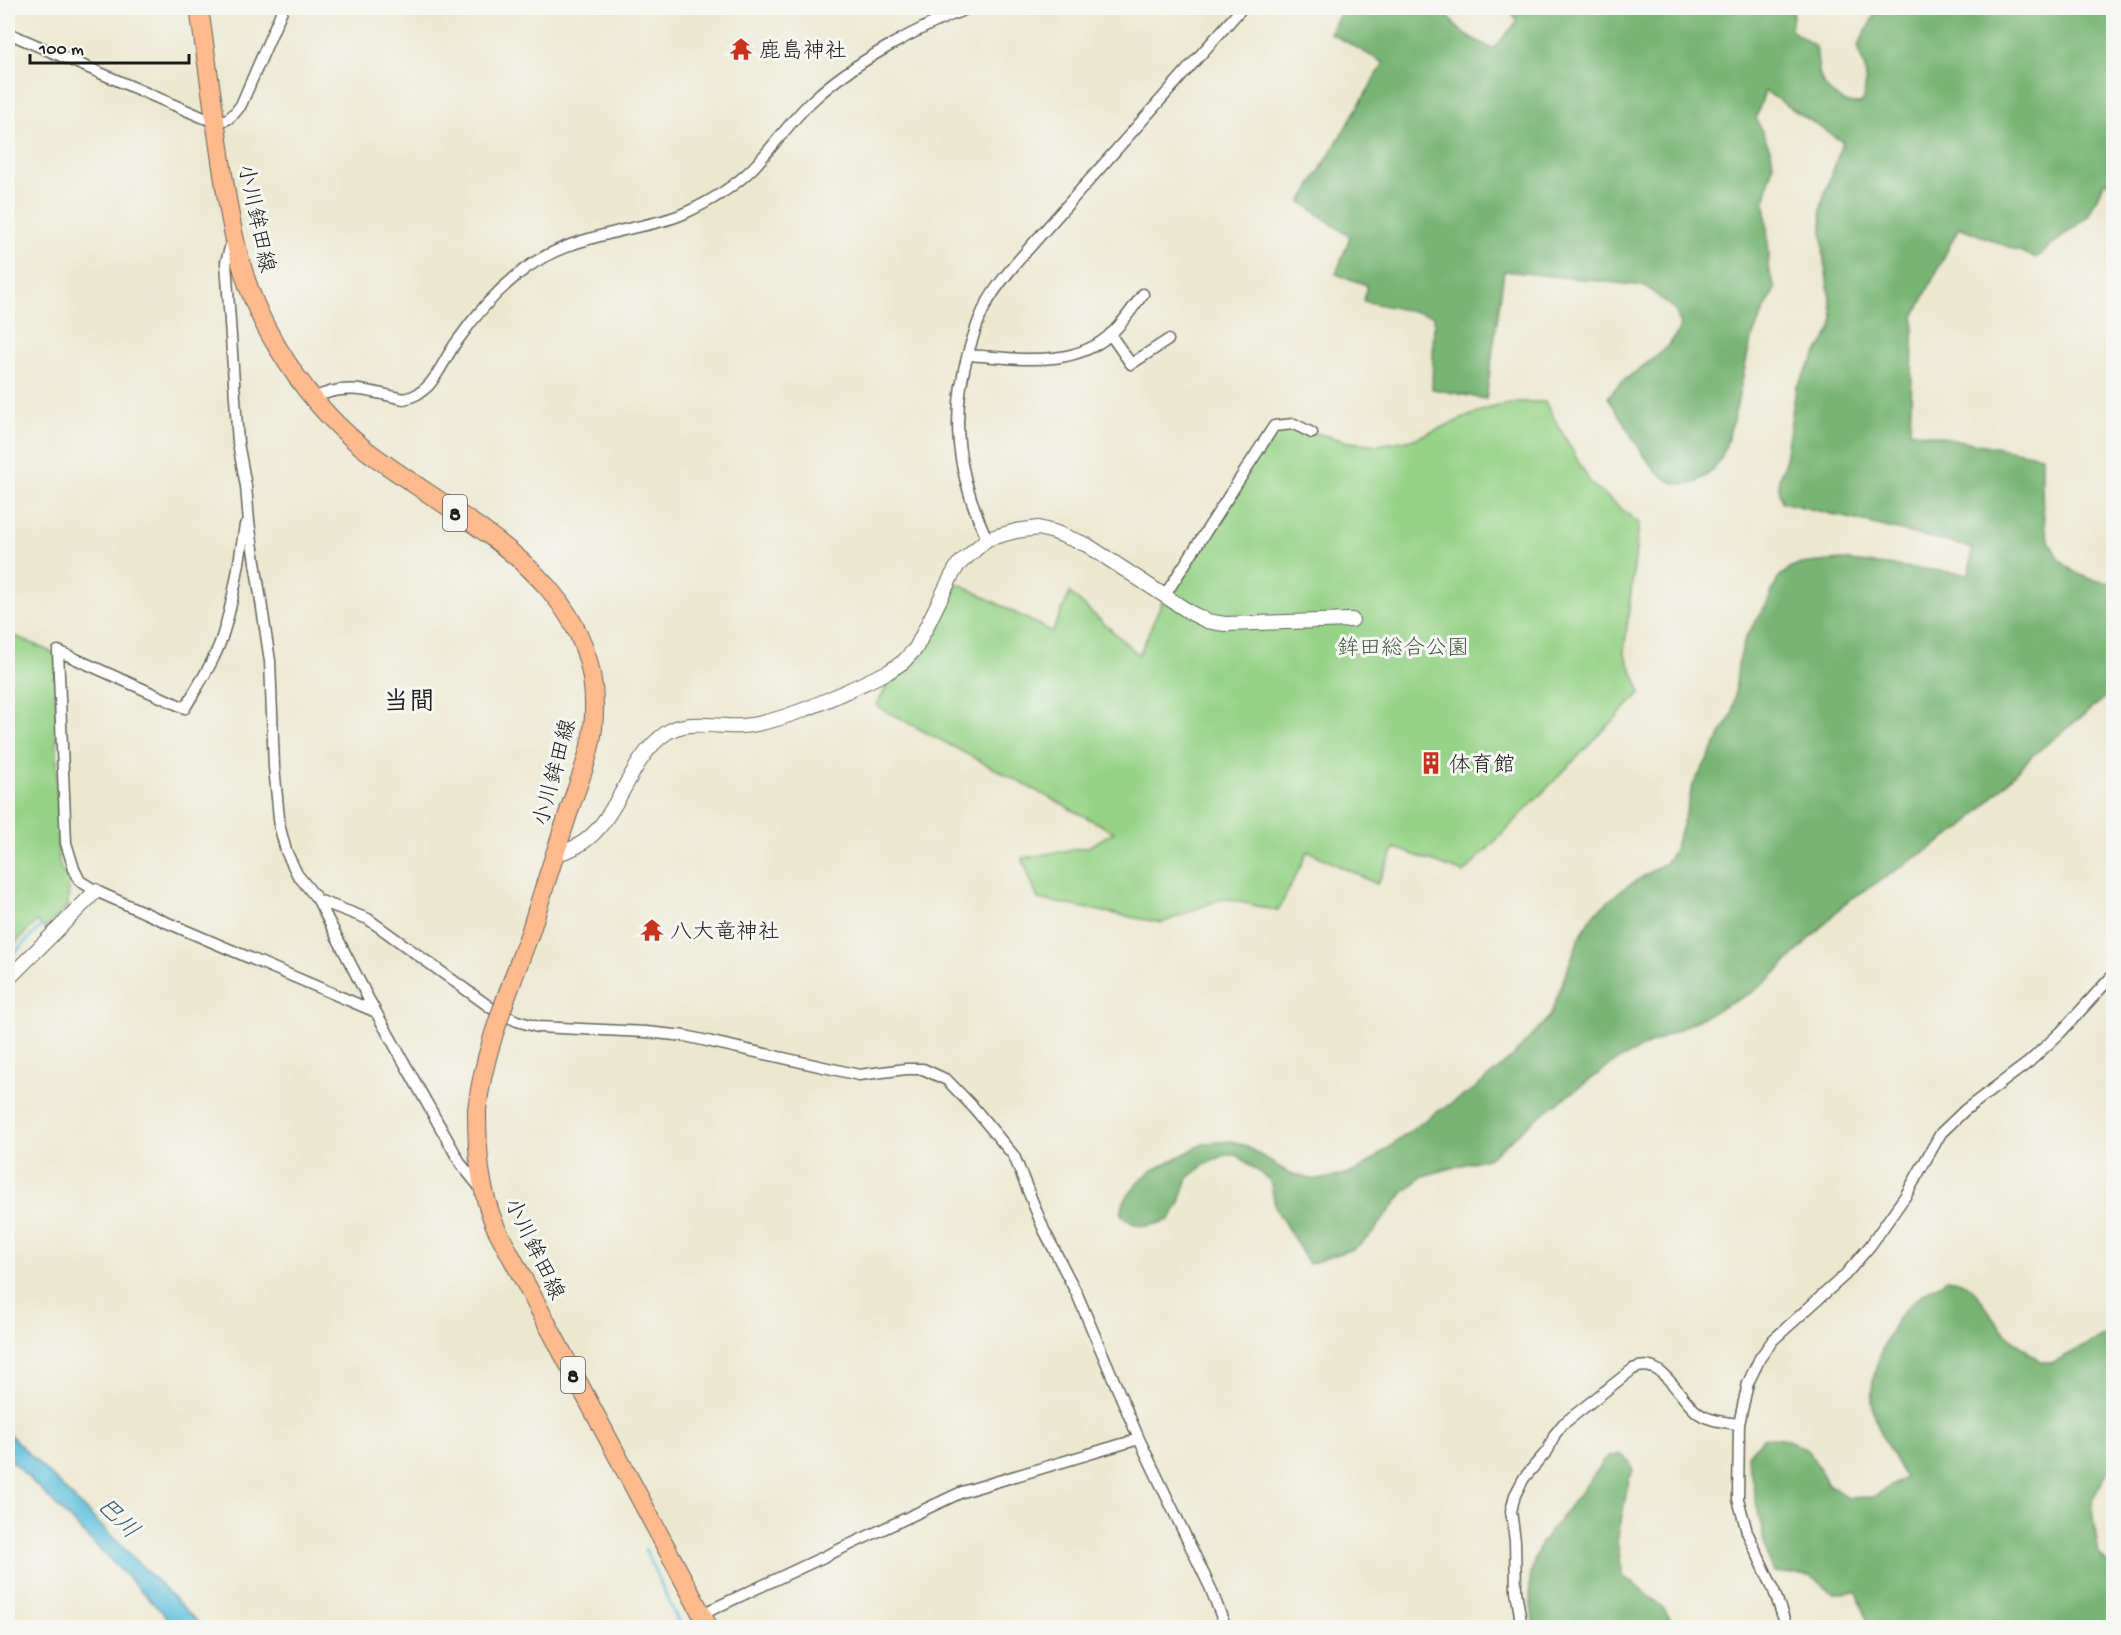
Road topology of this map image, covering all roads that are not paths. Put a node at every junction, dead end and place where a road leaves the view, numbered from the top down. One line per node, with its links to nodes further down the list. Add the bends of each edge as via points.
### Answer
1 (199, 8): 6 (main road, 小川鉾田線 / 8)
2 (283, 8): 6 (street, via 241,105 232,118)
3 (969, 8): 12 (street, via 948,15 892,46 832,84 728,189 667,220 571,243 535,261 478,315 420,393 404,399 341,389)
4 (1242, 8): 11 (street, via 1011,269 979,318)
5 (8, 33): 6 (street)
6 (215, 120): 7 (main road, 小川鉾田線 / 8)
7 (233, 237): 12 (main road, 小川鉾田線 / 8, via 245,281 266,327); 14 (street, via 226,262 238,443)
8 (1143, 294): 9 (street)
9 (1110, 334): 10 (street, via 1131,364); 11 (street, via 1080,353 1063,358)
10 (1168, 340)
11 (968, 355): 15 (street, via 958,396 959,445 972,507)
12 (314, 398): 18 (main road, 小川鉾田線 / 8, via 362,447 519,557 555,594 572,621 588,664 594,713 588,750)
13 (1312, 434): 16 (street, via 1294,424 1274,426)
14 (249, 522): 19 (street, via 245,525 223,635 185,708 58,651 66,843 80,881); 20 (street, via 270,661 280,828 290,863)
15 (987, 538): 16 (street, via 1038,528 1054,532 1087,545); 18 (street, via 954,571 916,648 903,662 784,717 741,726 681,726 669,730 644,752 608,817 577,846)
16 (1165, 595): 17 (street, via 1207,621 1225,624)
17 (1352, 620)
18 (555, 854): 24 (main road, 小川鉾田線 / 8, bridge, via 482,1079 477,1110)
19 (96, 891): 22 (street); 23 (street)
20 (318, 900): 23 (street); 26 (street, via 368,919 494,1010 517,1021 538,1027 685,1036 859,1075 924,1068 947,1080 1014,1156)
21 (2114, 974): 25 (street, via 2029,1062 1941,1133 1906,1196 1870,1246 1773,1340 1760,1358 1748,1383)
22 (8, 979)
23 (376, 1012): 24 (street, via 461,1164)
24 (482, 1191): 27 (main road, 小川鉾田線 / 8, via 503,1244)
25 (1738, 1424): 29 (street, via 1702,1416 1660,1370 1648,1366 1633,1369 1563,1424 1548,1450 1524,1478 1511,1511); 30 (street, via 1738,1499 1747,1532)
26 (1139, 1439): 27 (street, via 962,1491); 28 (street)
27 (705, 1621)
28 (1226, 1628)
29 (1522, 1628)
30 (1787, 1628)

